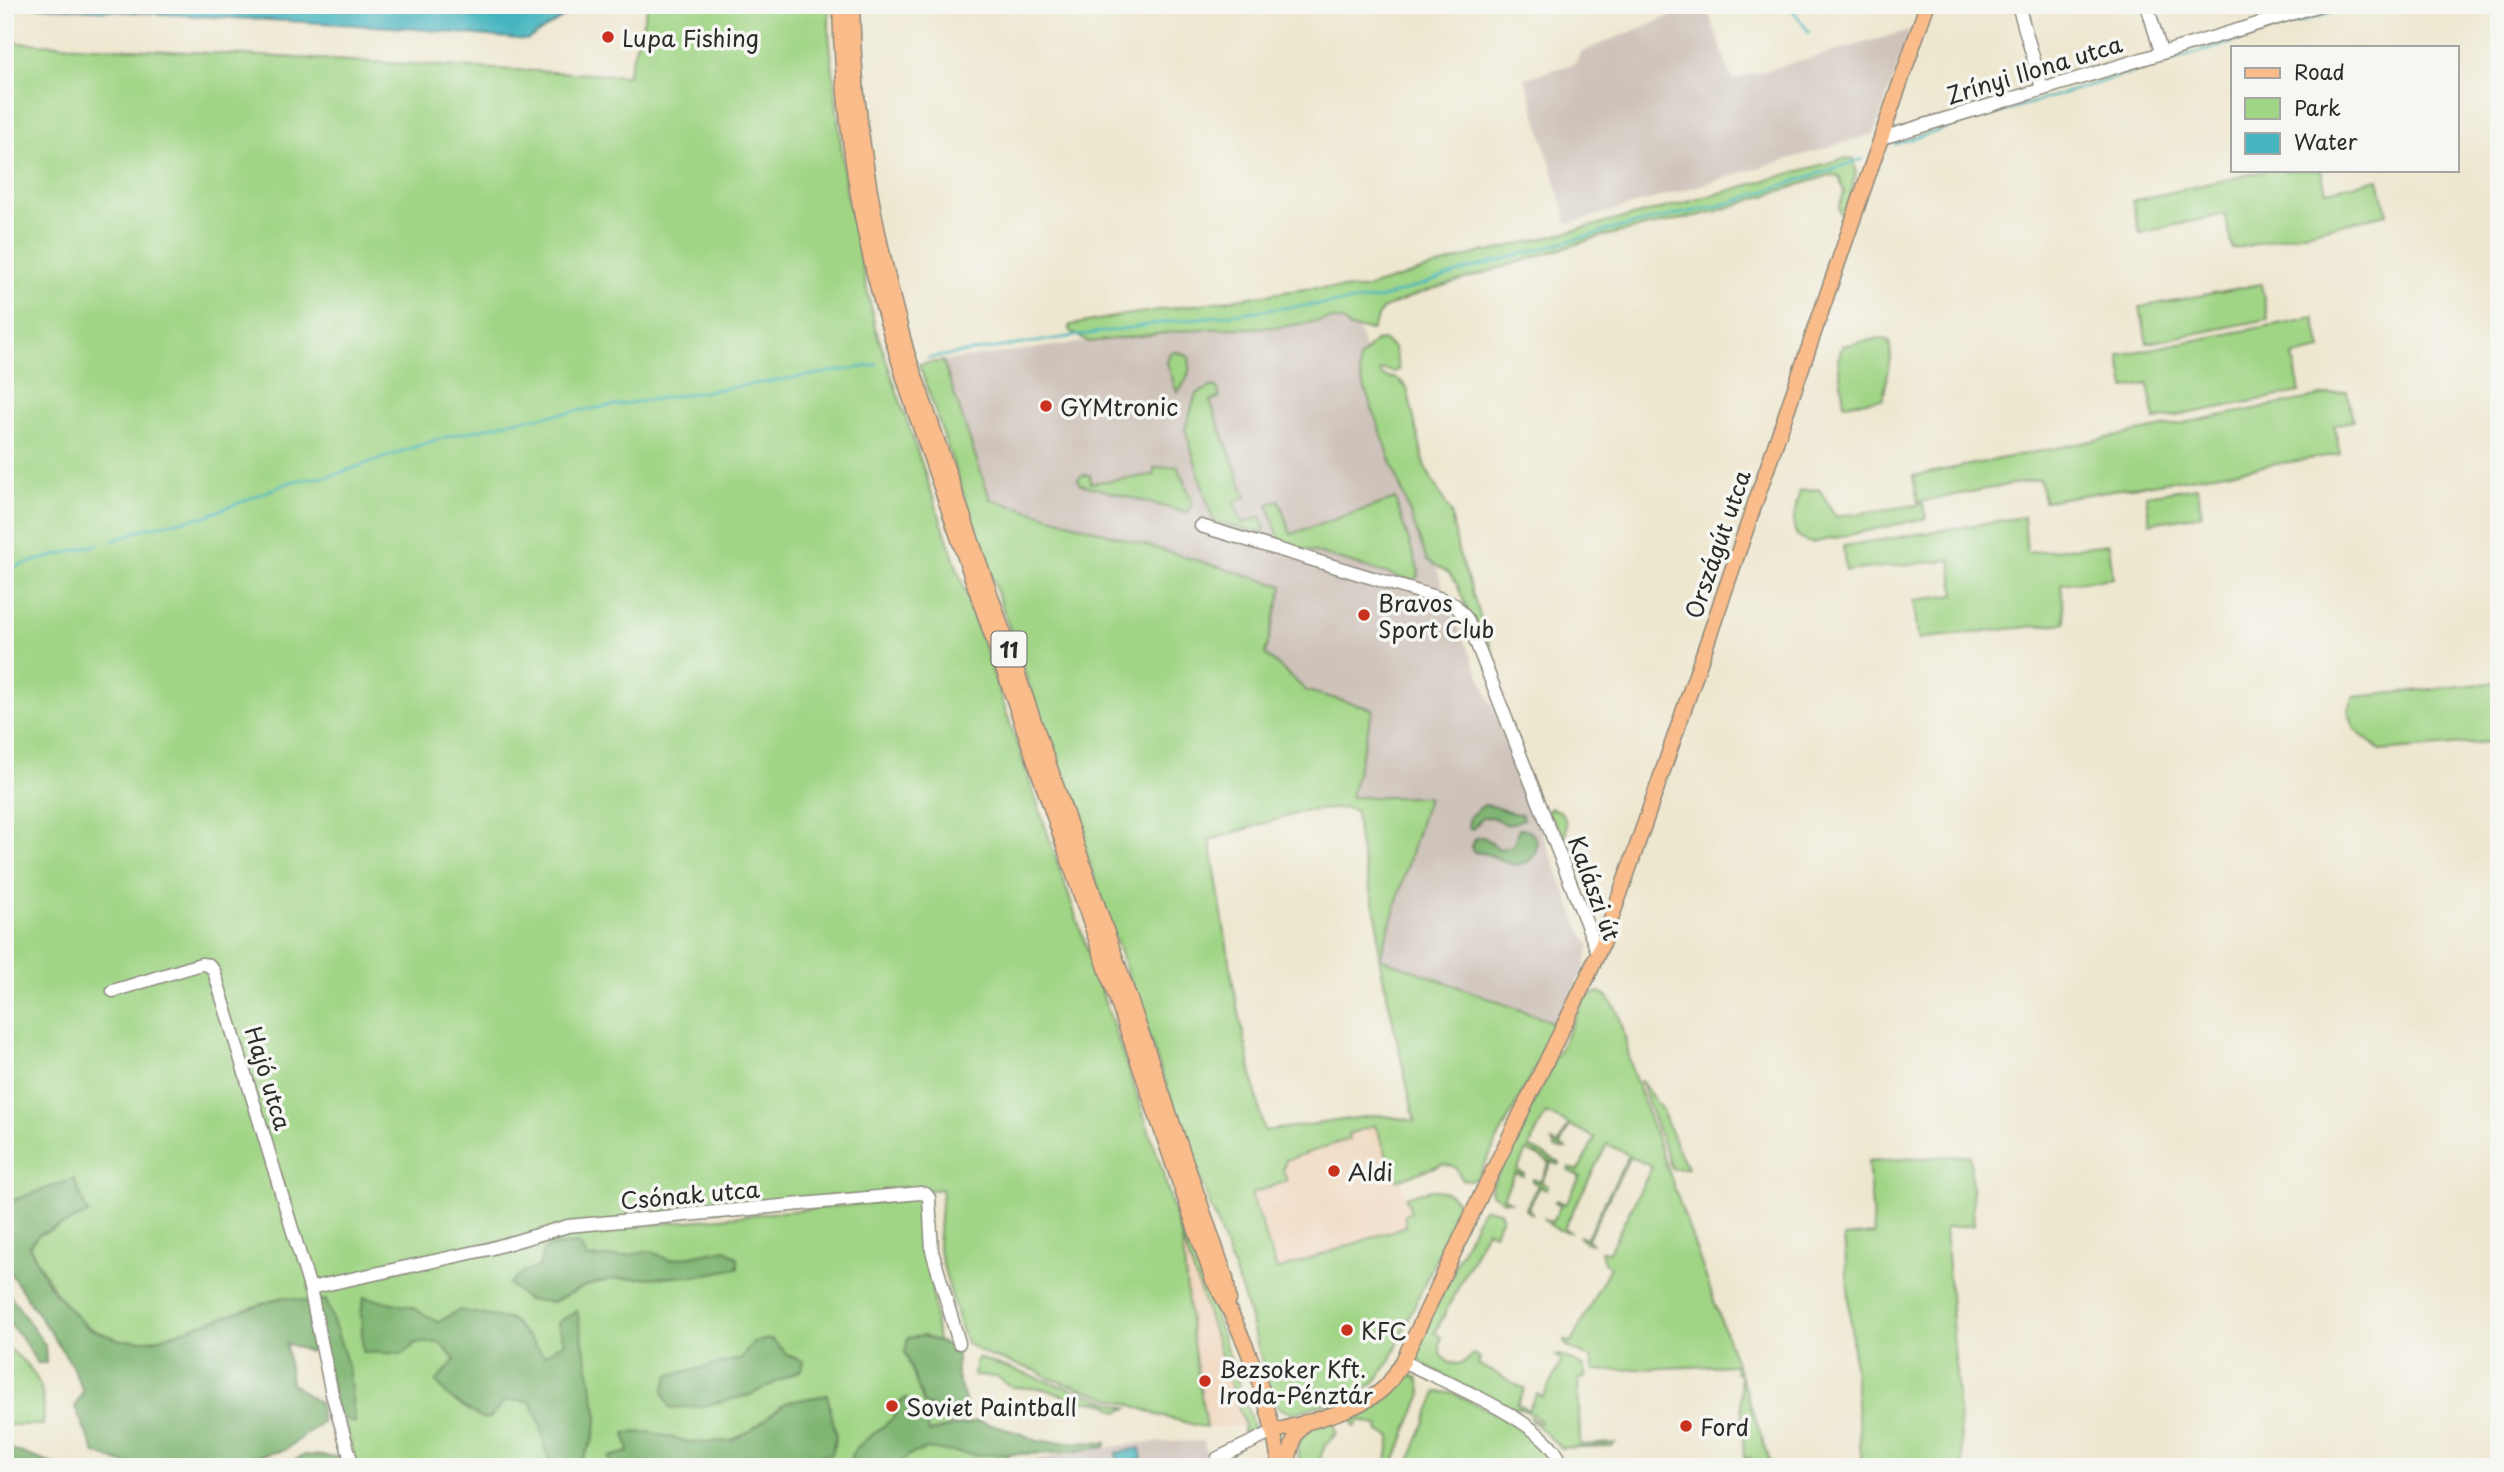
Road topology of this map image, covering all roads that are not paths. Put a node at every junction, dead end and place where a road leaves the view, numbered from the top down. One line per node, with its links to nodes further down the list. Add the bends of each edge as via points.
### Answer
1 (839, 5): 15 (main road, 11, via 855,181 885,315 1213,1280)
2 (852, 5): 15 (main road, 11, via 856,100 869,189 907,353 1226,1278)
3 (1927, 5): 10 (main road, Országút utca)
4 (2018, 5): 9 (street)
5 (2147, 5): 8 (street)
6 (2320, 5): 7 (street, Zrínyi Ilona utca)
7 (2280, 11): 8 (street, Zrínyi Ilona utca)
8 (2161, 52): 9 (street, Zrínyi Ilona utca)
9 (2042, 88): 10 (street, Zrínyi Ilona utca)
10 (1880, 144): 12 (main road, Országút utca)
11 (1200, 526): 12 (street, Kalászi út, via 1442,599 1462,611)
12 (1598, 953): 17 (main road, Kalászi út)
13 (113, 991): 14 (street, Hajó utca, via 201,964 214,971)
14 (311, 1294): 16 (street, Csónak utca, via 568,1226 920,1193 929,1198 932,1251); 20 (street, Hajó utca)
15 (1230, 1309): 19 (main road, 11)
16 (959, 1343)
17 (1403, 1361): 18 (main road, Kalászi út, via 1386,1387 1373,1397); 24 (street, via 1517,1417 1551,1445)
18 (1306, 1421): 19 (main road, Kalászi út); 23 (main road, via 1295,1436)
19 (1273, 1432): 21 (street, via 1218,1458); 22 (main road, 11)
20 (353, 1467)
21 (1220, 1467)
22 (1280, 1467)
23 (1286, 1467)
24 (1562, 1467)

